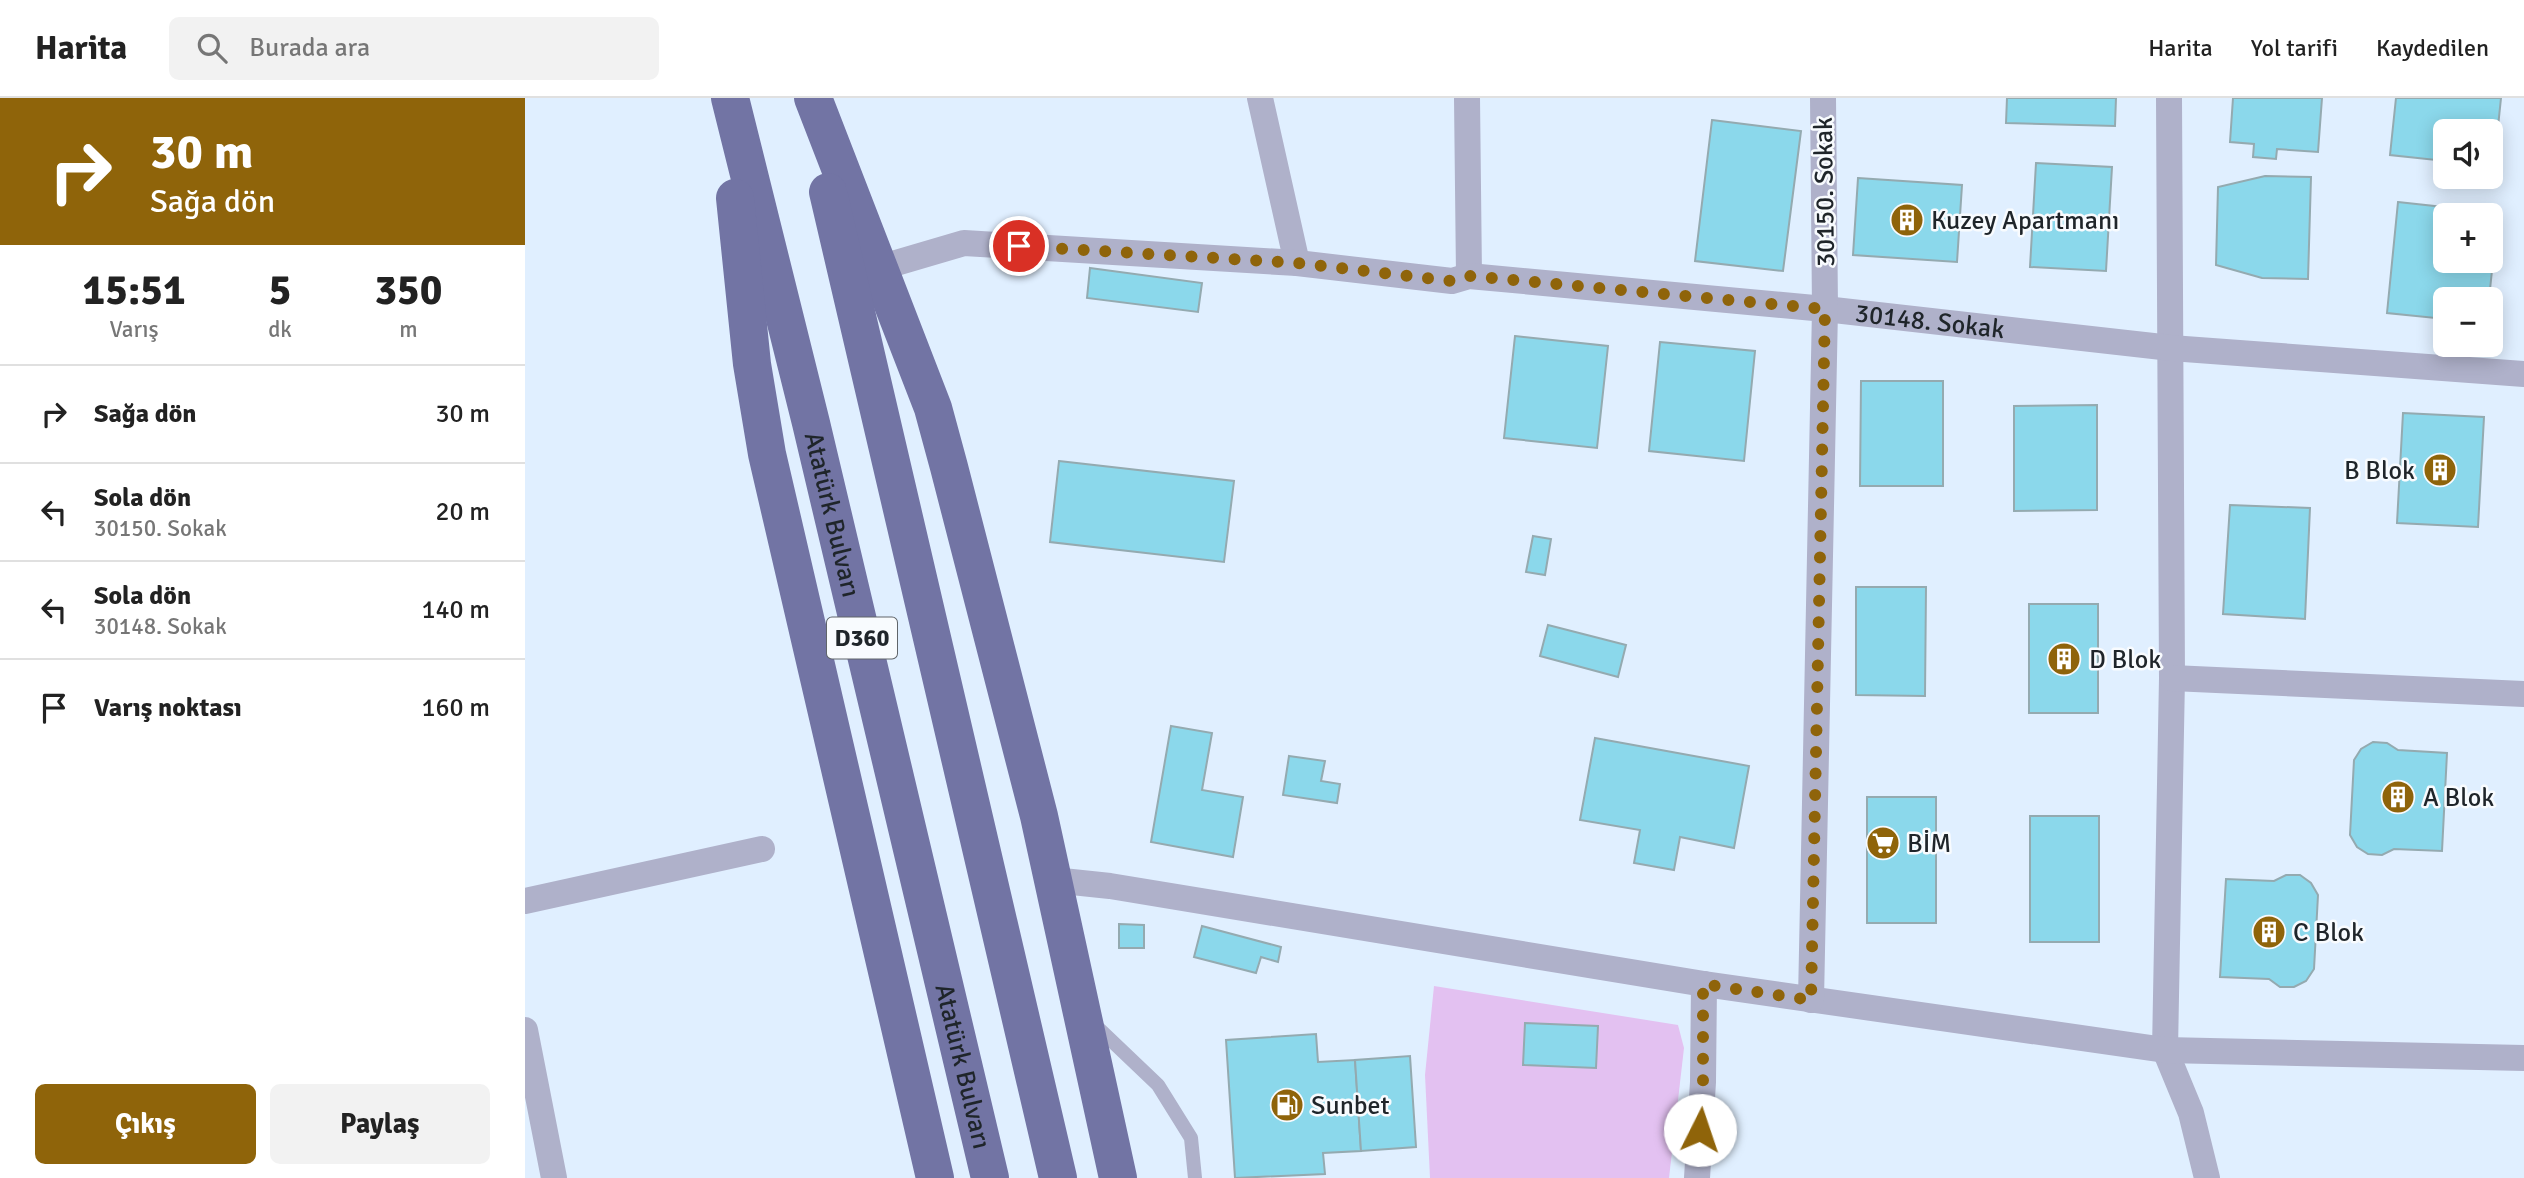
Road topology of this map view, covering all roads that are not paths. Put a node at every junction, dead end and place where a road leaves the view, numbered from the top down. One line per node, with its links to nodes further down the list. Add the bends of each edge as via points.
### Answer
1 (725, 98): 27 (highway, via 752,364 767,454)
2 (730, 98): 28 (highway, Atatürk Bulvarı / D360)
3 (805, 98): 29 (highway, D360)
4 (813, 98): 10 (highway)
5 (1260, 98): 9 (street)
6 (1467, 98): 11 (street)
7 (1823, 98): 12 (street, 30150. Sokak)
8 (2169, 98): 13 (street)
9 (1297, 263): 10 (street, 30148. Sokak, via 964,243); 11 (street, 30148. Sokak, via 1452,281)
10 (879, 268): 18 (highway, via 933,408)
11 (1469, 276): 12 (street, 30148. Sokak)
12 (1825, 309): 13 (street, 30148. Sokak); 21 (street, 30150. Sokak)
13 (2171, 348): 14 (street, 30148. Sokak); 15 (street)
14 (2524, 373)
15 (2172, 678): 16 (street); 24 (street)
16 (2524, 694)
17 (762, 849): 19 (street)
18 (1053, 880): 20 (street); 22 (highway)
19 (525, 901)
20 (1703, 984): 21 (street); 32 (street)
21 (1811, 1000): 24 (street)
22 (1082, 1013): 30 (highway); 31 (lane, via 1158,1085 1191,1138)
23 (525, 1031): 26 (street)
24 (2165, 1050): 25 (street); 33 (street, via 2190,1113)
25 (2524, 1058)
26 (554, 1178)
27 (935, 1178)
28 (990, 1178)
29 (1058, 1178)
30 (1118, 1178)
31 (1195, 1178)
32 (1697, 1178)
33 (2207, 1178)

